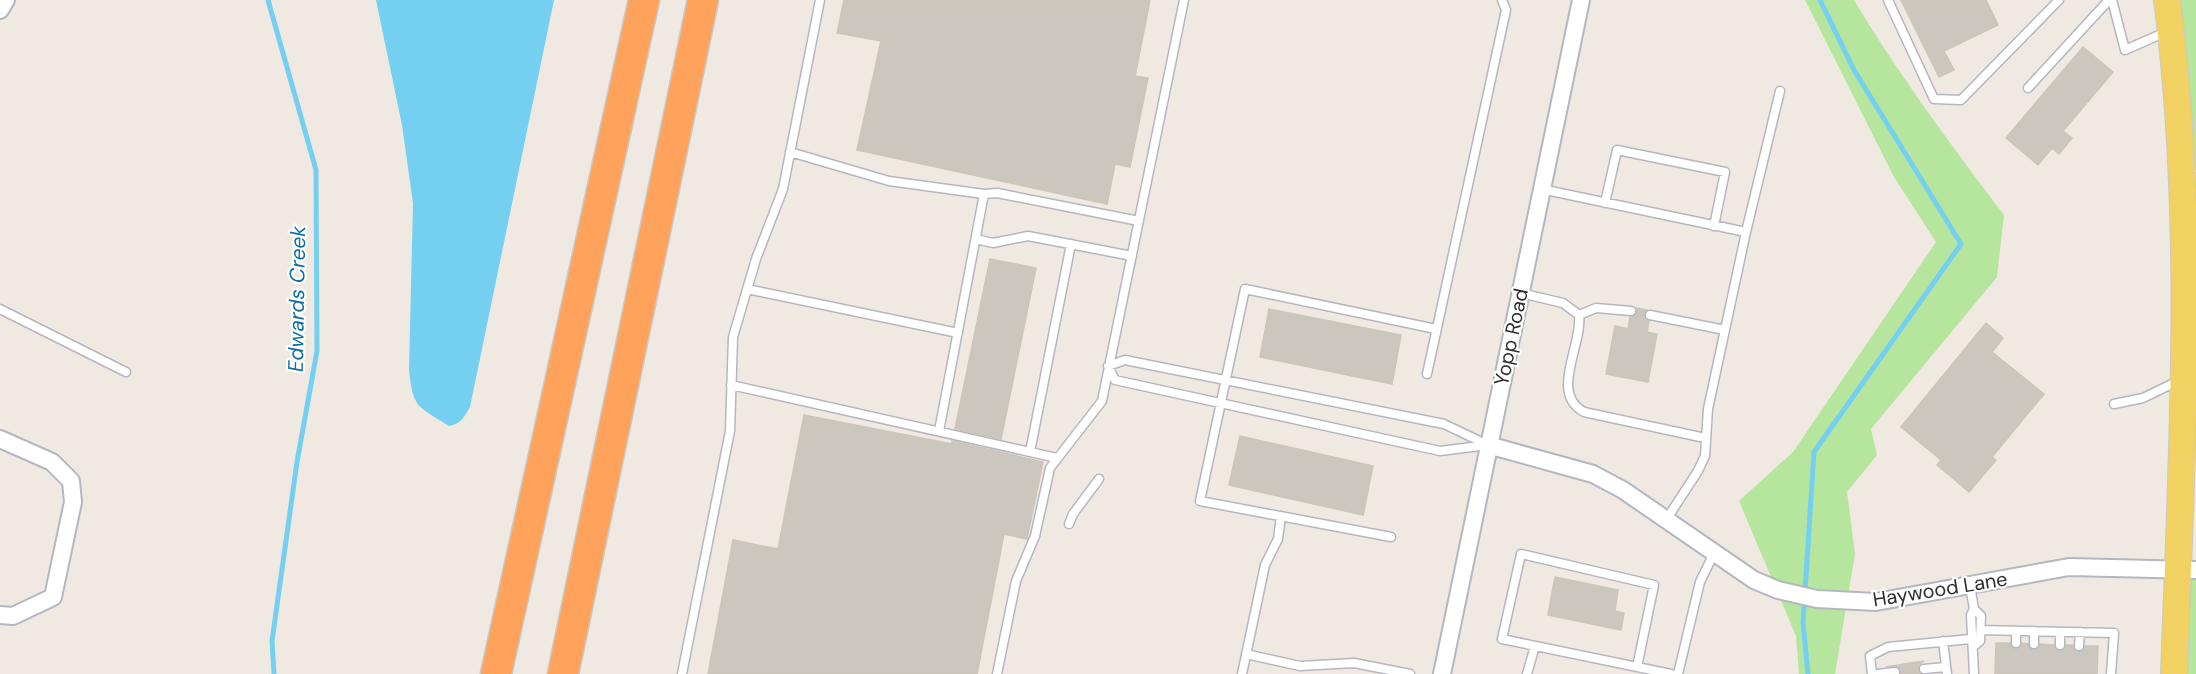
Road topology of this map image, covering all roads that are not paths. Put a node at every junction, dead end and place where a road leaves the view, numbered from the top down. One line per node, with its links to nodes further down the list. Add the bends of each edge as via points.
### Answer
1 (6, 0): 12 (street)
2 (644, 0): 78 (highway)
3 (703, 0): 79 (highway)
4 (820, 0): 16 (lane)
5 (1184, 0): 20 (lane)
6 (1502, 0): 34 (lane, via 1506,10 1504,21)
7 (1581, 0): 17 (street, Yopp Road)
8 (1888, 0): 9 (lane, via 1934,99 1962,100)
9 (2059, 0)
10 (2110, 0): 13 (lane, via 2125,50); 14 (lane)
11 (2167, 0): 13 (main road)
12 (0, 10)
13 (2172, 29): 25 (main road)
14 (2028, 88)
15 (1780, 91): 22 (lane)
16 (790, 152): 18 (lane, via 889,181); 27 (lane, via 783,189)
17 (1540, 189): 19 (lane); 28 (street, Yopp Road)
18 (984, 194): 20 (lane, via 997,193); 23 (lane)
19 (1605, 203): 21 (lane); 21 (lane, via 1617,150 1725,172)
20 (1139, 220): 26 (lane)
21 (1714, 226): 22 (lane)
22 (1746, 232): 35 (lane)
23 (976, 239): 24 (lane, via 993,243 1028,236); 36 (lane)
24 (1071, 244): 26 (lane); 49 (lane)
25 (2192, 248): 33 (main road)
26 (1132, 256): 37 (lane)
27 (747, 289): 36 (lane); 42 (lane, via 734,337)
28 (1520, 293): 31 (lane, via 1563,303); 48 (street, Yopp Road)
29 (0, 309): 38 (lane)
30 (1631, 310): 31 (lane, via 1596,308)
31 (1579, 315): 46 (lane, via 1581,328 1567,391 1574,407)
32 (1650, 315): 35 (lane)
33 (2192, 318): 40 (main road)
34 (1436, 329): 39 (lane); 41 (lane, via 1245,289)
35 (1725, 330): 46 (lane)
36 (957, 333): 45 (lane)
37 (1108, 366): 41 (lane, via 1125,360); 43 (lane, via 1115,380); 50 (lane, via 1102,401)
38 (126, 372)
39 (1427, 374)
40 (2185, 377): 44 (lane, via 2143,398); 57 (main road)
41 (1227, 381): 43 (lane); 48 (lane, via 1444,424)
42 (731, 385): 45 (lane); 80 (lane, via 730,431)
43 (1221, 403): 48 (lane, via 1440,451); 52 (lane, via 1200,501)
44 (2114, 404)
45 (939, 431): 49 (lane)
46 (1705, 438): 53 (lane, via 1705,456 1698,471)
47 (0, 439): 60 (street, via 52,462 71,481 73,502 53,597 13,616)
48 (1488, 445): 53 (street, Haywood Lane, via 1593,474); 84 (street, Yopp Road)
49 (1030, 452): 50 (lane)
50 (1057, 458): 81 (lane, via 1046,482 1035,536 1016,581)
51 (1099, 479): 54 (lane)
52 (1281, 516): 55 (lane); 73 (lane, via 1278,539 1265,566)
53 (1666, 520): 56 (street, Haywood Lane)
54 (1069, 524)
55 (1391, 537)
56 (1714, 553): 58 (street, Haywood Lane, via 1754,580 1817,599 1876,602); 87 (lane, via 1700,582)
57 (2187, 569): 58 (street, Haywood Lane, via 2069,567); 92 (main road)
58 (1970, 586): 59 (lane)
59 (1974, 609): 61 (lane, via 1981,616); 67 (lane)
60 (0, 615)
61 (1981, 630): 62 (lane); 67 (lane, via 1980,640)
62 (2016, 631): 63 (lane); 68 (lane)
63 (2034, 631): 64 (lane); 69 (lane)
64 (2060, 632): 65 (lane); 70 (lane)
65 (2080, 632): 72 (lane); 91 (lane, via 2114,633)
66 (1944, 641): 67 (lane); 76 (lane); 88 (lane, via 1888,647 1870,657)
67 (1972, 643): 90 (lane)
68 (2016, 643)
69 (2034, 644)
70 (2060, 645)
71 (1535, 646): 74 (lane); 74 (lane, via 1502,639 1521,554 1654,585); 85 (lane)
72 (2079, 646)
73 (1246, 654): 82 (lane); 83 (lane, via 1300,666 1354,663)
74 (1638, 667): 86 (lane)
75 (1924, 669): 76 (lane)
76 (1946, 670)
77 (1895, 672): 89 (lane)
78 (496, 674)
79 (563, 674)
80 (682, 674)
81 (997, 674)
82 (1242, 674)
83 (1410, 674)
84 (1442, 674)
85 (1527, 674)
86 (1671, 674)
87 (1678, 674)
88 (1872, 674)
89 (1878, 674)
90 (1974, 674)
91 (2111, 674)
92 (2174, 674)

